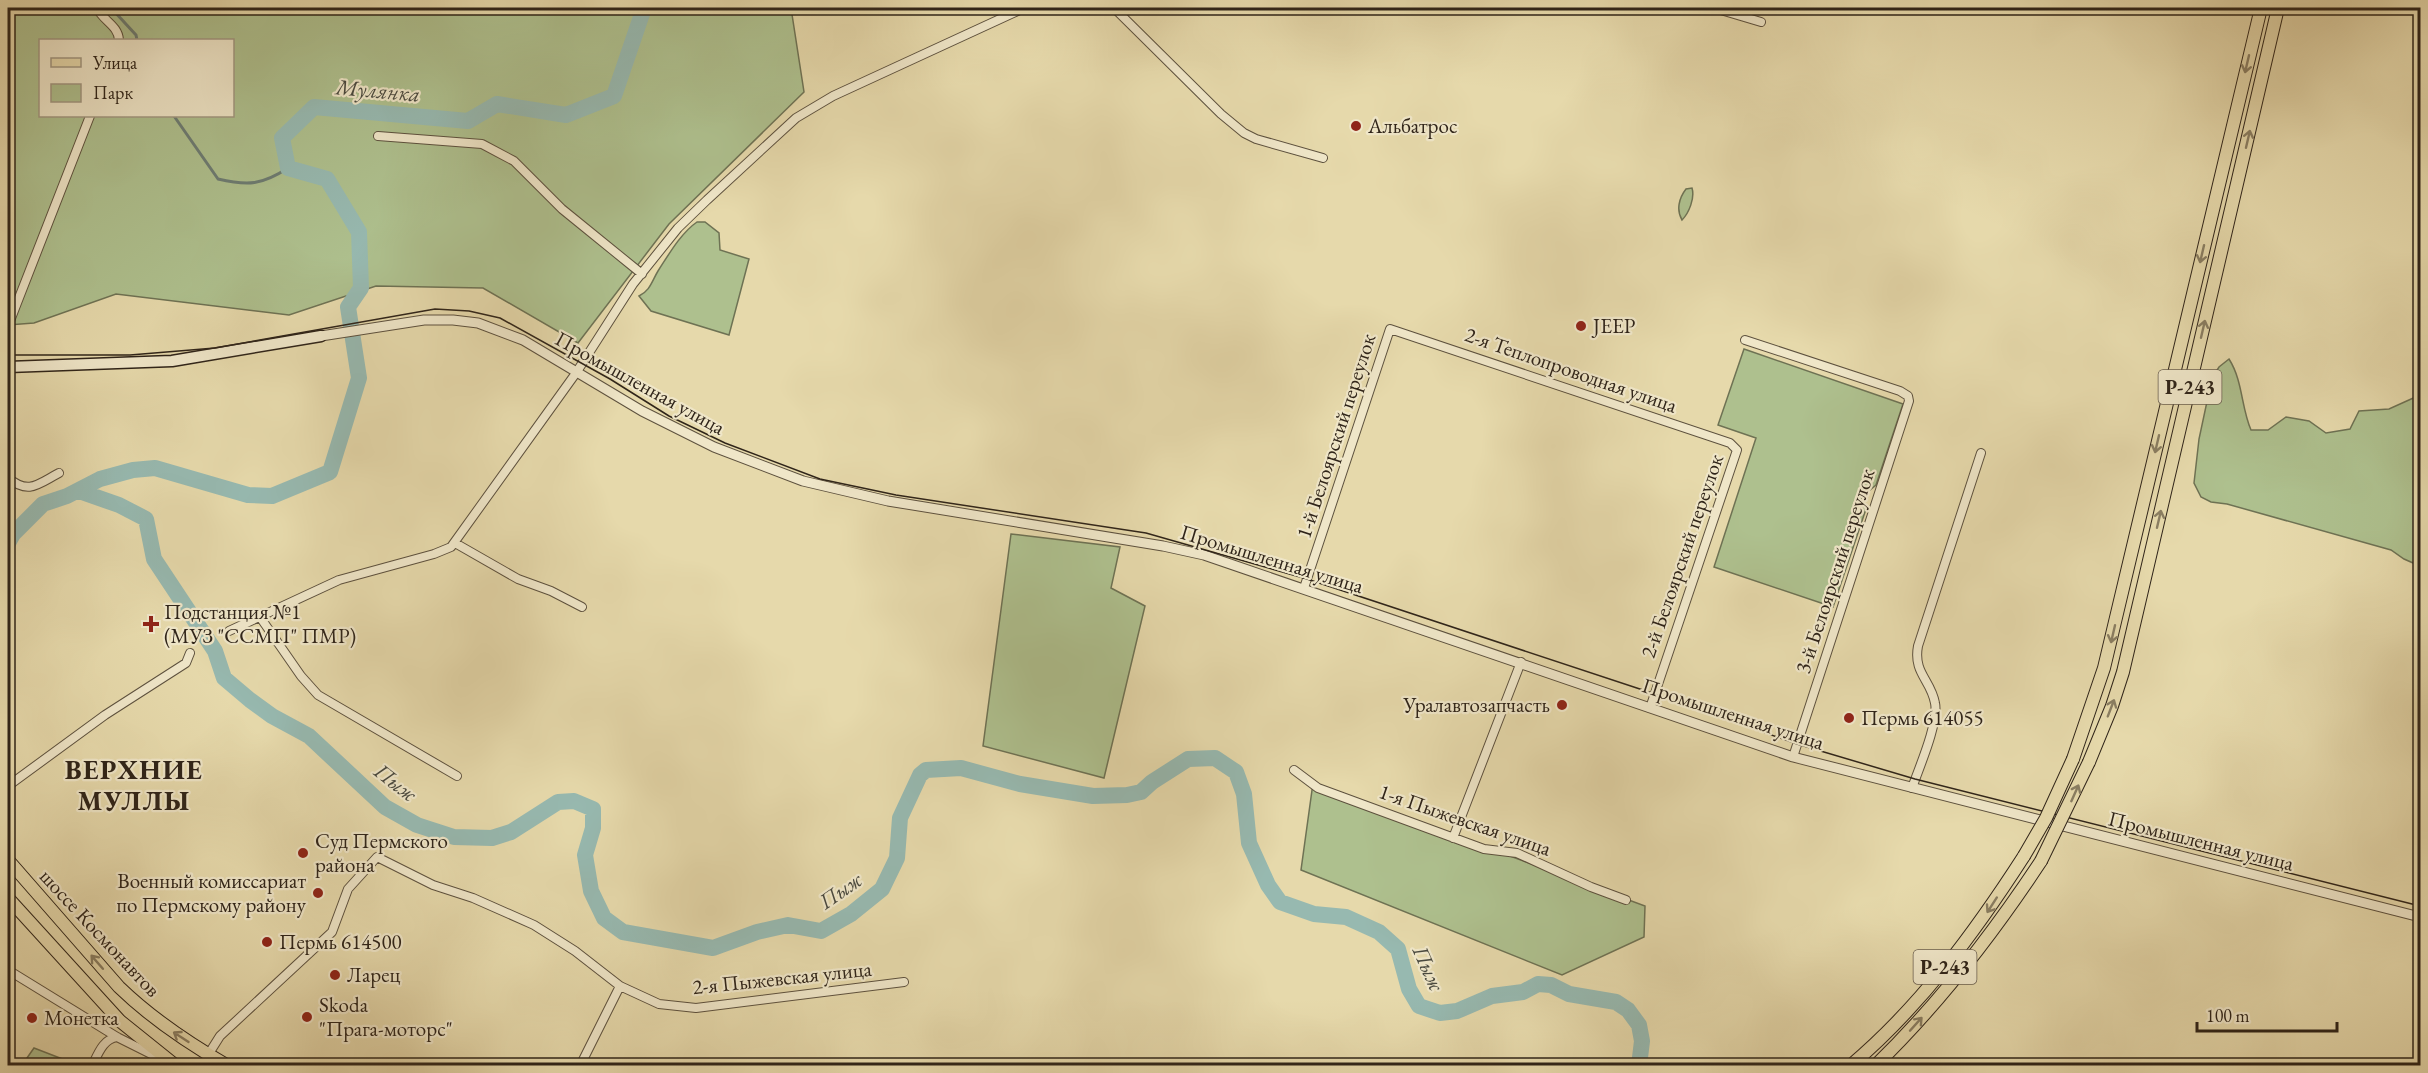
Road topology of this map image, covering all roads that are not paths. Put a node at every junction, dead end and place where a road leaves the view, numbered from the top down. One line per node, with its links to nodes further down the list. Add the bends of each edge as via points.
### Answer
1 (98, 8): 8 (street)
2 (1024, 8): 12 (street, via 833,96 796,118 678,228)
3 (1114, 8): 11 (street, via 1244,133)
4 (1714, 8): 7 (street)
5 (2260, 8): 50 (main road, Р-243, one-way to 50, bridge, via 2104,668 2073,759 2046,818 1987,913 1903,1016)
6 (2278, 8): 51 (main road, Р-243, one-way to 6, bridge, via 1962,973 2041,861 2112,705 2123,672)
7 (1761, 22)
8 (120, 39)
9 (90, 117): 13 (street)
10 (378, 136): 12 (street, via 482,144 514,161 562,209)
11 (1323, 158)
12 (642, 273): 18 (street)
13 (8, 326)
14 (1390, 329): 19 (street, 2-я Теплопроводная улица, via 1730,443); 24 (street, 1-й Белоярский переулок)
15 (321, 336): 17 (main road, Промышленная улица, via 172,361); 18 (street, Промышленная улица, via 394,324 453,320 478,323 523,340)
16 (1745, 340): 31 (street, 3-й Белоярский переулок, via 1908,396 1909,405)
17 (8, 367)
18 (576, 373): 23 (street); 24 (street, Промышленная улица, via 714,447 803,481 888,501 1163,546 1204,555)
19 (1737, 450): 30 (street, 2-й Белоярский переулок)
20 (1980, 453): 35 (street, via 1918,646 1917,664 1933,695 1936,713)
21 (59, 473): 22 (street, via 28,488 17,486)
22 (8, 478)
23 (455, 543): 25 (street, via 518,579); 26 (street, via 434,554 339,580)
24 (1304, 588): 29 (street, Промышленная улица)
25 (582, 607)
26 (260, 617): 27 (street); 33 (street, via 318,695)
27 (229, 631)
28 (190, 653): 34 (street, via 186,663 105,715)
29 (1521, 662): 30 (street, Промышленная улица); 36 (street)
30 (1650, 708): 31 (street, Промышленная улица)
31 (1793, 757): 35 (street, Промышленная улица)
32 (1294, 770): 36 (street, 1-я Пыжевская улица, via 1318,788)
33 (457, 776)
34 (8, 786)
35 (1912, 788): 40 (street, Промышленная улица)
36 (1453, 838): 39 (street, 1-я Пыжевская улица, via 1484,849 1517,853)
37 (8, 861): 45 (main road, шоссе Космонавтов, one-way to 37, via 149,1014 119,987)
38 (8, 898): 47 (main road, шоссе Космонавтов, via 120,1021)
39 (1626, 900)
40 (2421, 917)
41 (8, 970): 44 (street)
42 (904, 982): 43 (street, 2-я Пыжевская улица, via 696,1008 659,1004)
43 (620, 986): 45 (street, 2-я Пыжевская улица, via 534,925 433,885 378,856 348,889 332,932 220,1036); 49 (street)
44 (117, 1037): 46 (street, via 105,1042); 47 (street)
45 (208, 1055): 48 (main road, шоссе Космонавтов)
46 (92, 1065)
47 (175, 1065)
48 (228, 1065)
49 (580, 1065)
50 (1850, 1065)
51 (1875, 1065)

